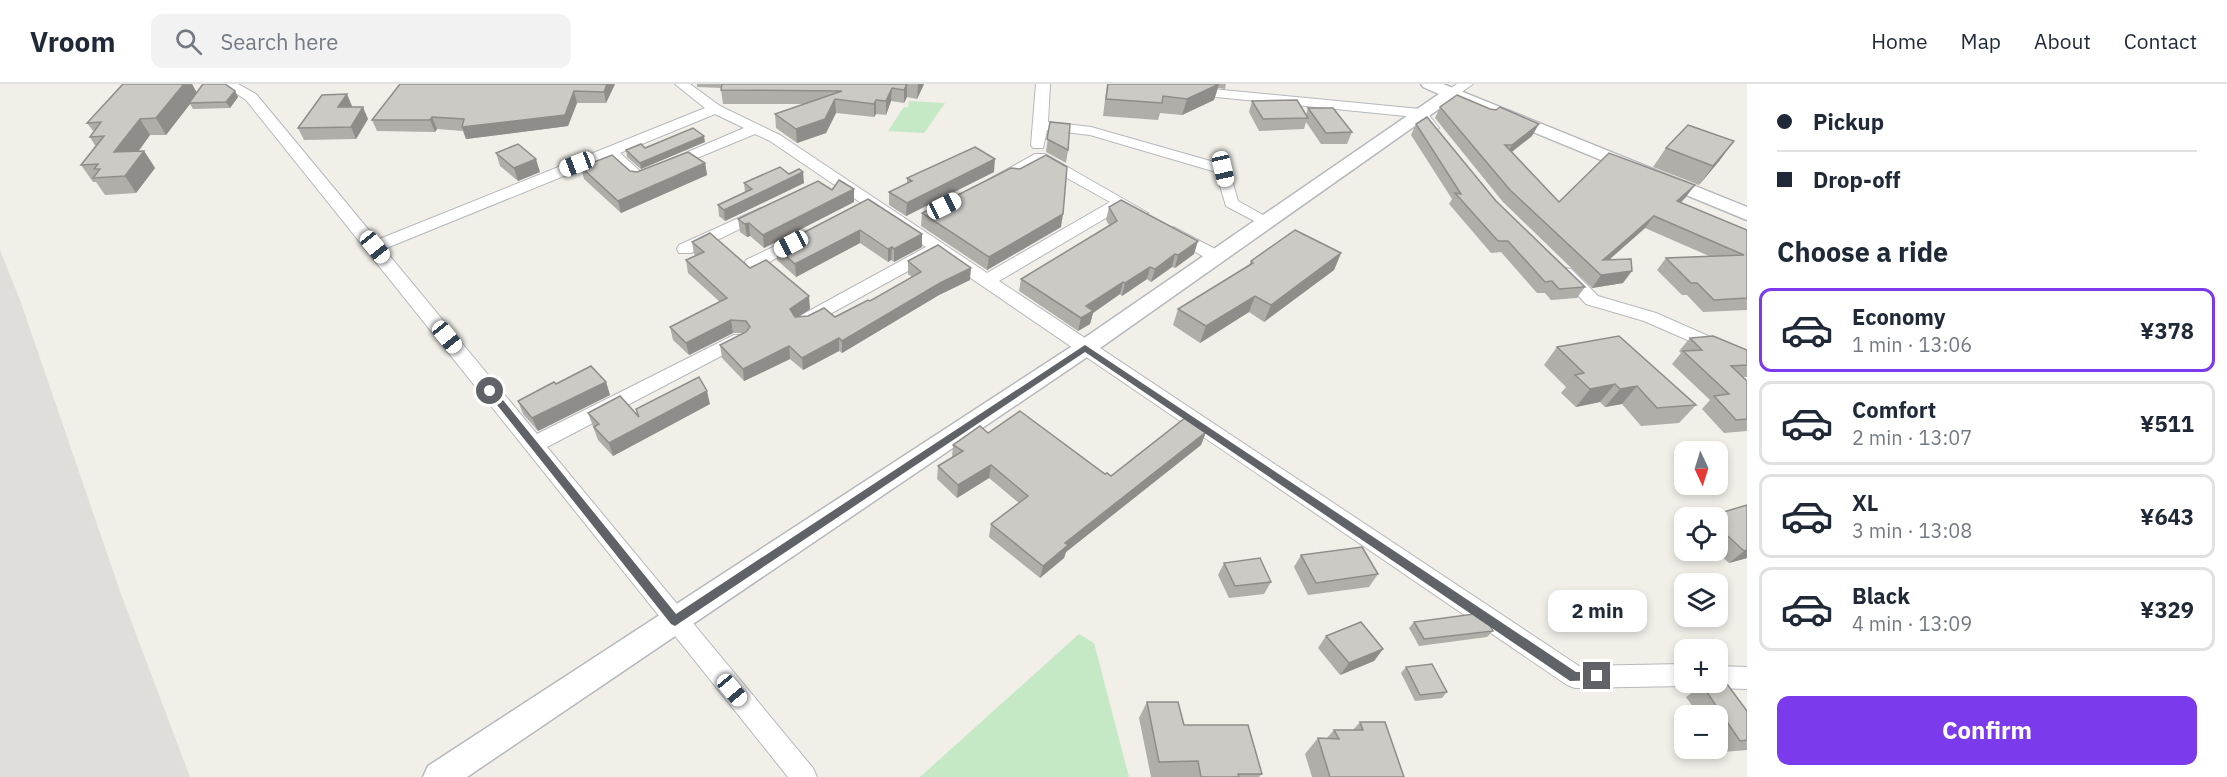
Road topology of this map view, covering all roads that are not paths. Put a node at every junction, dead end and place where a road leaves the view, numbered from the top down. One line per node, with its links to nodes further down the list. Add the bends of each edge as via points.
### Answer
1 (229, 84): 26 (street, via 251,97)
2 (682, 84): 7 (street)
3 (1043, 84): 9 (street)
4 (1448, 87): 8 (street); 21 (street)
5 (1176, 90): 6 (street)
6 (1246, 90): 8 (street)
7 (715, 109): 10 (street); 13 (street)
8 (1420, 112): 11 (street); 23 (street)
9 (1041, 124): 12 (street); 23 (street, via 1091,131 1223,169 1231,203)
10 (754, 129): 13 (street, via 639,178); 14 (street, via 775,138)
11 (1441, 138)
12 (1038, 145)
13 (609, 151): 26 (street)
14 (834, 178): 15 (street); 17 (street)
15 (812, 188)
16 (978, 189): 18 (street, via 1040,157)
17 (870, 202): 20 (street); 24 (street)
18 (1121, 202): 29 (street); 32 (street)
19 (770, 208): 28 (street)
20 (850, 213)
21 (1747, 214)
22 (926, 216): 24 (street)
23 (1266, 220): 29 (street)
24 (905, 226): 27 (street)
25 (811, 233): 31 (street)
26 (375, 247): 37 (street)
27 (937, 248): 32 (street); 33 (street)
28 (685, 249)
29 (1215, 256): 35 (street)
30 (1552, 261): 36 (street, via 1592,300 1650,318)
31 (752, 264)
32 (986, 280): 35 (street)
33 (802, 323)
34 (740, 339): 37 (street)
35 (1085, 348): 38 (street); 39 (street, via 1575,677)
36 (1747, 360)
37 (533, 445): 38 (street)
38 (675, 621): 42 (street); 43 (street)
39 (1674, 675)
40 (1728, 677): 41 (street)
41 (1747, 678)
42 (439, 777)
43 (804, 777)

